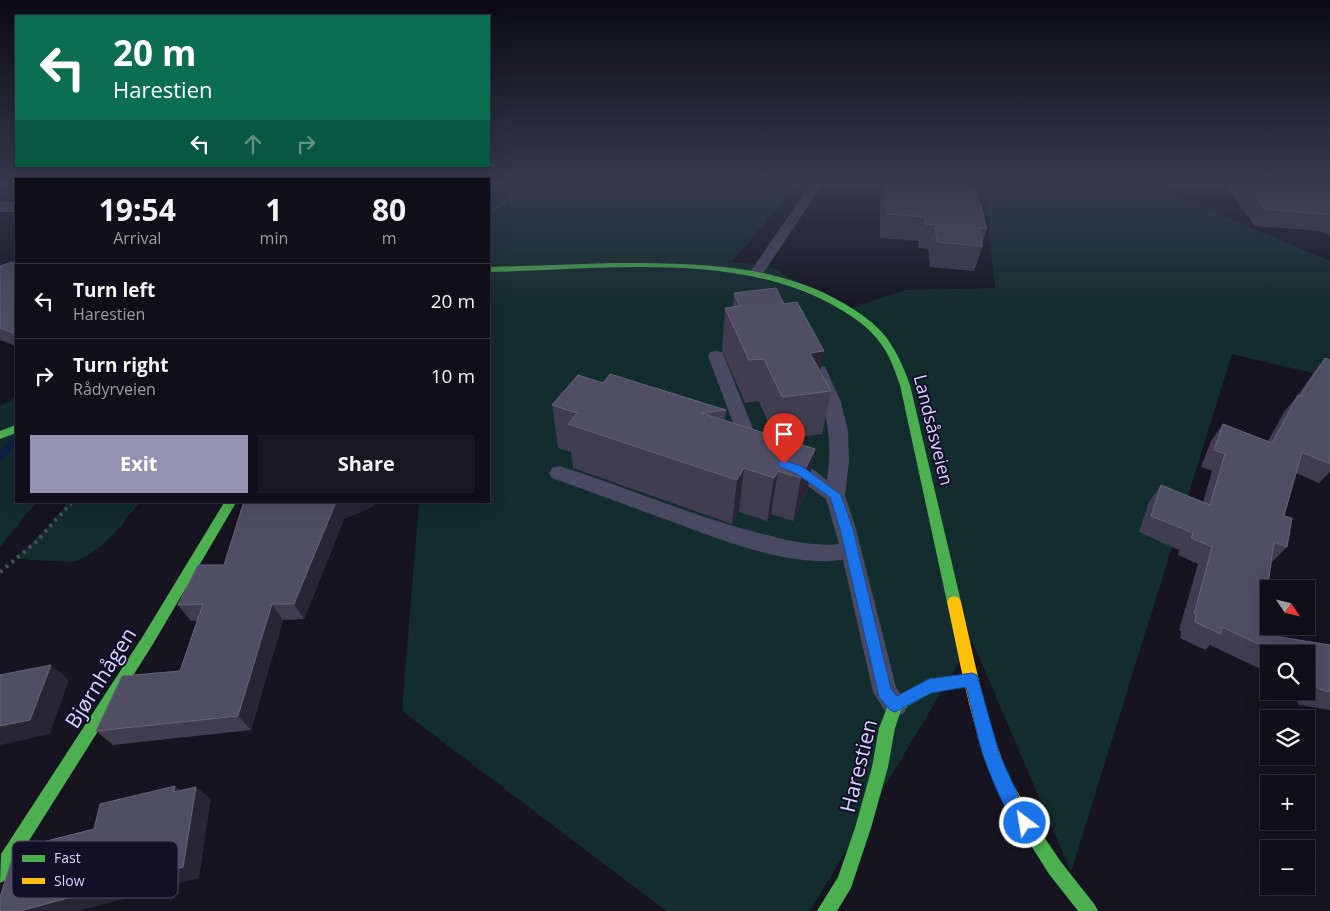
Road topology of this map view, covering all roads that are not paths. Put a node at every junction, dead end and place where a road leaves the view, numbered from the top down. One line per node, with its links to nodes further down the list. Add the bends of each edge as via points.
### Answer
1 (789, 225): 3 (lane)
2 (490, 270): 3 (street, Landsåsveien, via 682,264 734,267)
3 (757, 272): 12 (street, Landsåsveien, via 806,287 834,300 873,328 889,348 912,410)
4 (809, 354): 9 (lane, via 831,394 838,416 839,471)
5 (716, 356): 9 (lane, via 744,449 799,470)
6 (15, 429): 7 (street)
7 (0, 435)
8 (559, 472): 11 (lane, via 724,532 775,546 824,554)
9 (835, 495): 11 (lane)
10 (230, 503): 14 (street, Bjørnhågen, via 148,640)
11 (851, 551): 13 (lane, via 885,692)
12 (972, 680): 13 (street, Harestien, via 929,686); 18 (street, Landsåsveien, via 991,755 1015,808 1055,868)
13 (895, 705): 17 (street, Harestien, via 880,768 845,882)
14 (19, 841)
15 (12, 852): 16 (street, Bjørnhågen)
16 (0, 874)
17 (826, 911)
18 (1089, 911)

